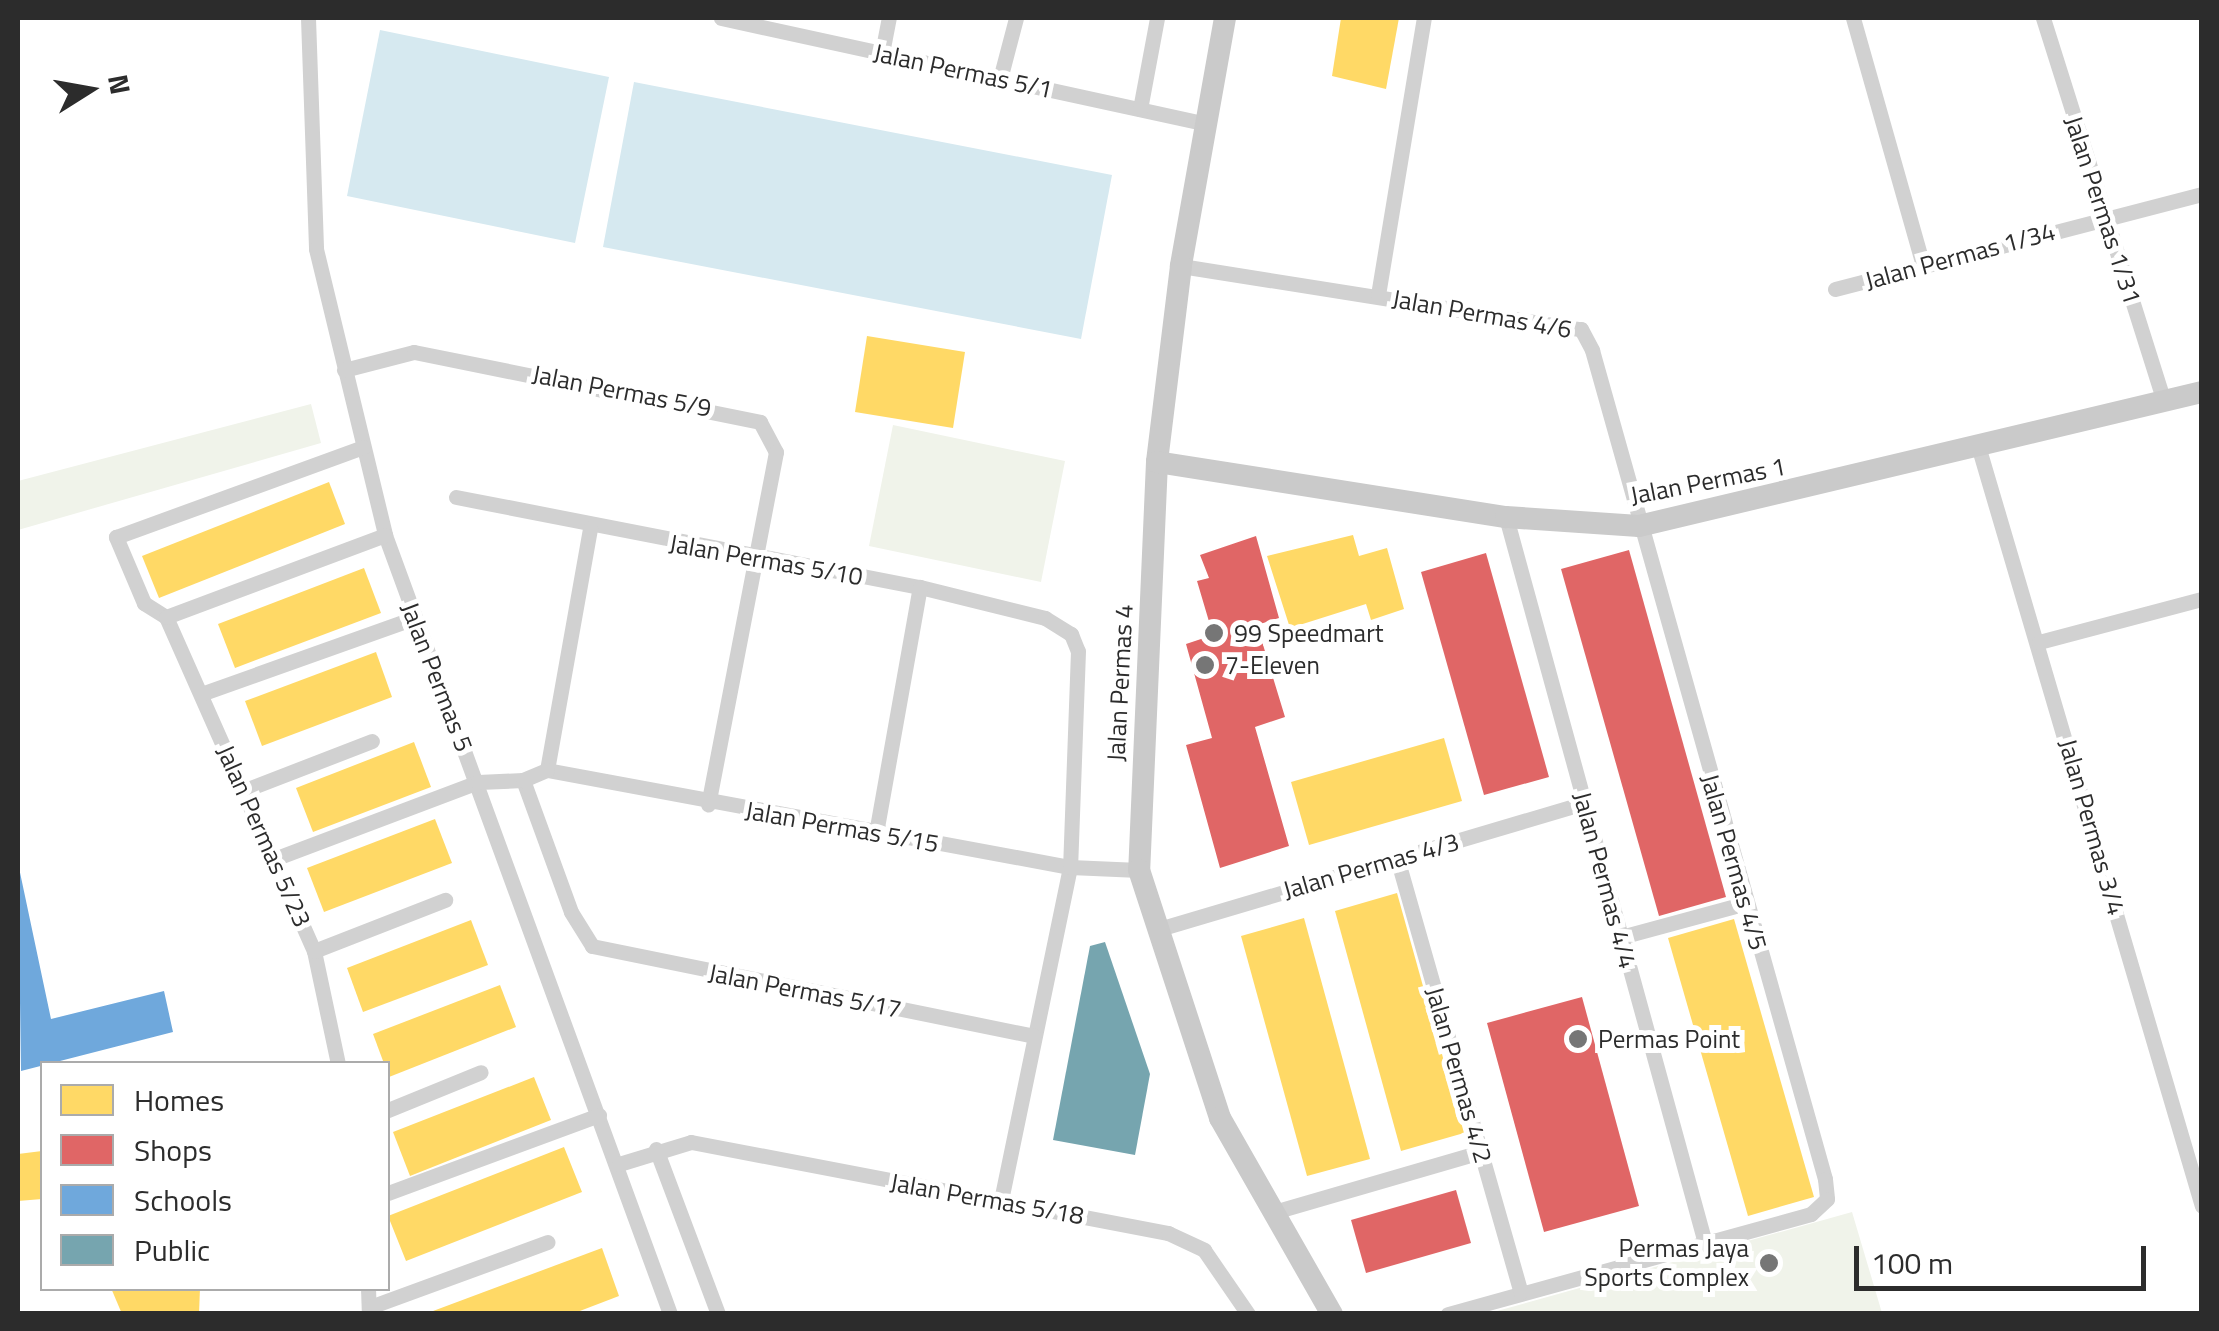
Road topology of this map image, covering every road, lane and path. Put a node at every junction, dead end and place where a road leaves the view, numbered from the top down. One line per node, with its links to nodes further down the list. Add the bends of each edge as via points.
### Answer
1 (308, 18): 21 (street, Jalan Permas 5, via 316,249)
2 (721, 18): 10 (street, Jalan Permas 5/1)
3 (889, 18): 11 (street)
4 (1016, 18): 12 (street)
5 (1157, 18): 13 (street)
6 (1225, 18): 14 (street, Jalan Permas 4)
7 (1424, 18): 20 (street)
8 (1853, 18): 17 (street)
9 (2044, 18): 16 (street, Jalan Permas 1/31)
10 (755, 21): 11 (street, Jalan Permas 5/1)
11 (882, 53): 12 (street, Jalan Permas 5/1)
12 (1000, 78): 13 (street, Jalan Permas 5/1)
13 (1140, 110): 14 (street, Jalan Permas 5/1)
14 (1204, 123): 18 (street, Jalan Permas 4)
15 (2202, 194): 16 (street, Jalan Permas 1/34)
16 (2104, 219): 17 (street, Jalan Permas 1/34); 23 (street, Jalan Permas 1/31)
17 (1922, 262): 19 (street, Jalan Permas 1/34)
18 (1181, 266): 20 (street, Jalan Permas 4/6); 26 (street, Jalan Permas 4)
19 (1835, 289)
20 (1378, 295): 29 (street, Jalan Permas 4/6, via 1581,330)
21 (344, 370): 24 (street, Jalan Permas 5); 32 (street, Jalan Permas 5/9, via 394,354 426,353 760,422 776,452)
22 (2202, 392): 23 (street, Jalan Permas 1)
23 (2164, 402): 25 (street, Jalan Permas 1)
24 (363, 446): 31 (street, Jalan Permas 5); 35 (street, Jalan Permas 5/23, via 116,537 144,603)
25 (1980, 449): 29 (street, Jalan Permas 1); 37 (street, Jalan Permas 3/4)
26 (1158, 462): 28 (street, Jalan Permas 1); 50 (street, Jalan Permas 4)
27 (456, 497): 30 (street, Jalan Permas 5/10)
28 (1506, 517): 29 (street, Jalan Permas 1); 44 (street, Jalan Permas 4/4)
29 (1639, 526): 52 (street, Jalan Permas 4/5)
30 (590, 528): 32 (street, Jalan Permas 5/10); 40 (street)
31 (385, 535): 35 (street); 36 (street, Jalan Permas 5)
32 (756, 558): 33 (street, Jalan Permas 5/10); 45 (street)
33 (920, 588): 46 (street); 49 (street, Jalan Permas 5/10, via 1045,618 1072,634 1078,651)
34 (2202, 599): 37 (street)
35 (166, 617): 38 (street, Jalan Permas 5/23)
36 (414, 618): 38 (street); 42 (street, Jalan Permas 5)
37 (2039, 642): 63 (street, Jalan Permas 3/4)
38 (201, 694): 43 (street, Jalan Permas 5/23)
39 (372, 740): 43 (street)
40 (547, 770): 41 (street); 45 (street, Jalan Permas 5/15)
41 (523, 780): 42 (street); 56 (street, Jalan Permas 5/17, via 582,935 607,953)
42 (478, 782): 48 (street); 60 (street, Jalan Permas 5)
43 (245, 790): 48 (street, Jalan Permas 5/23)
44 (1584, 803): 47 (street, Jalan Permas 4/3); 54 (street, Jalan Permas 4/4)
45 (708, 804): 46 (street, Jalan Permas 5/15)
46 (876, 833): 49 (street, Jalan Permas 5/15)
47 (1398, 858): 53 (street, Jalan Permas 4/3); 64 (street, Jalan Permas 4/2)
48 (274, 859): 55 (street, Jalan Permas 5/23)
49 (1070, 868): 50 (street, Jalan Permas 5/15); 56 (street)
50 (1139, 870): 53 (street, Jalan Permas 4)
51 (445, 900): 55 (street)
52 (1746, 903): 54 (street); 71 (street, Jalan Permas 4/5, via 1827,1199 1811,1214)
53 (1159, 928): 69 (street, Jalan Permas 4, via 1220,1118)
54 (1621, 937): 71 (street, Jalan Permas 4/4)
55 (314, 951): 57 (street, Jalan Permas 5/23)
56 (1034, 1036): 67 (street)
57 (337, 1061)
58 (481, 1072): 59 (street)
59 (390, 1109)
60 (599, 1116): 65 (street, Jalan Permas 5); 66 (street)
61 (2202, 1144): 63 (street)
62 (656, 1148): 65 (street); 67 (street, Jalan Permas 5/18, via 690,1142); 75 (street)
63 (2184, 1149): 68 (street, Jalan Permas 3/4)
64 (1481, 1152): 69 (street); 72 (street, Jalan Permas 4/2)
65 (618, 1164): 74 (street, Jalan Permas 5)
66 (390, 1192)
67 (1001, 1201): 76 (street, Jalan Permas 5/18, via 1192,1243 1219,1267)
68 (2202, 1206)
69 (1274, 1212): 77 (street, Jalan Permas 4)
70 (548, 1242): 73 (street)
71 (1705, 1243): 72 (street)
72 (1521, 1292): 78 (street)
73 (370, 1310)
74 (670, 1314)
75 (718, 1314)
76 (1248, 1314)
77 (1332, 1314)
78 (1448, 1314)

